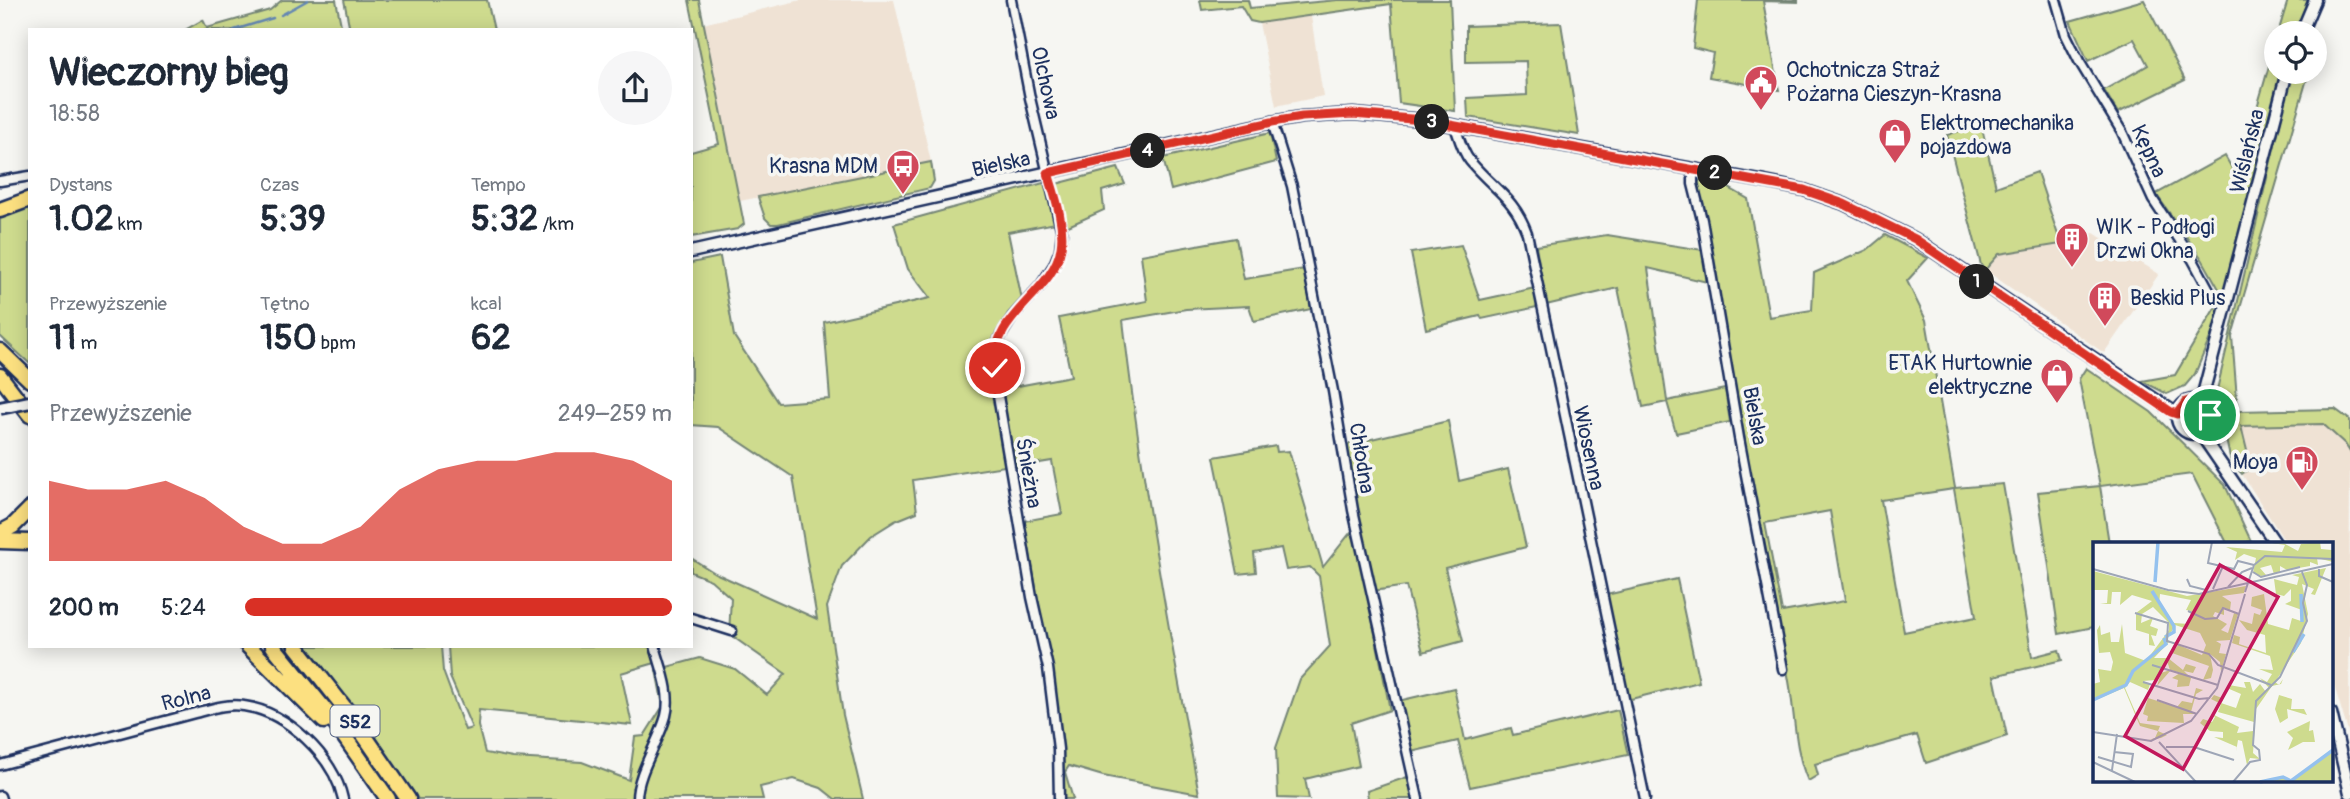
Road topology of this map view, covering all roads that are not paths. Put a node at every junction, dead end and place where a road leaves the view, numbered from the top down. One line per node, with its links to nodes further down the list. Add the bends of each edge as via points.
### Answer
1 (1012, 0): 9 (street, Olchowa)
2 (2056, 0): 17 (street, Kępna, via 2070,44 2122,132 2153,200 2213,297)
3 (2315, 0): 4 (street)
4 (2306, 21)
5 (2284, 84): 17 (street, Wiślańska)
6 (1272, 122): 7 (street, Bielska, via 1353,114); 9 (street, Bielska); 49 (street, Chłodna, via 1292,186 1353,510)
7 (1455, 126): 8 (street, Bielska); 50 (street, Wiosenna, via 1469,160 1513,204 1527,233)
8 (1693, 170): 26 (street, Bielska, via 1804,190 1871,216 1915,239); 39 (street, Bielska)
9 (1048, 173): 16 (street, Bielska); 48 (street, Śnieżna, via 1062,233 1060,250 1041,285 1013,316 994,353 1004,435 1048,668)
10 (28, 176): 11 (street)
11 (0, 181)
12 (28, 198): 13 (highway)
13 (0, 199)
14 (28, 199): 15 (highway)
15 (0, 210)
16 (693, 252)
17 (2227, 306): 23 (street, Wiślańska)
18 (3, 353): 20 (highway)
19 (0, 376): 21 (highway); 25 (highway)
20 (28, 378)
21 (28, 400)
22 (28, 402): 24 (main road, bridge)
23 (2201, 402): 26 (street, via 2186,402); 27 (street, via 2210,415 2208,426)
24 (0, 408)
25 (28, 412)
26 (2177, 414): 27 (street, via 2185,432)
27 (2200, 433): 32 (street)
28 (28, 511): 29 (highway)
29 (0, 533)
30 (0, 541): 31 (highway)
31 (28, 542)
32 (2275, 542)
33 (693, 619): 34 (street)
34 (732, 631)
35 (250, 648): 41 (highway)
36 (276, 648): 41 (highway, S52)
37 (298, 648): 46 (highway, S52)
38 (656, 648): 47 (street, via 668,697 666,715)
39 (1783, 669)
40 (2332, 717): 43 (street)
41 (359, 757): 45 (highway, S52)
42 (0, 765): 44 (street, Rolna, via 195,713 244,706 281,720 313,745 328,764)
43 (2350, 793)
44 (343, 799)
45 (388, 799)
46 (408, 799)
47 (637, 799)
48 (1059, 799)
49 (1418, 799)
50 (1645, 799)

